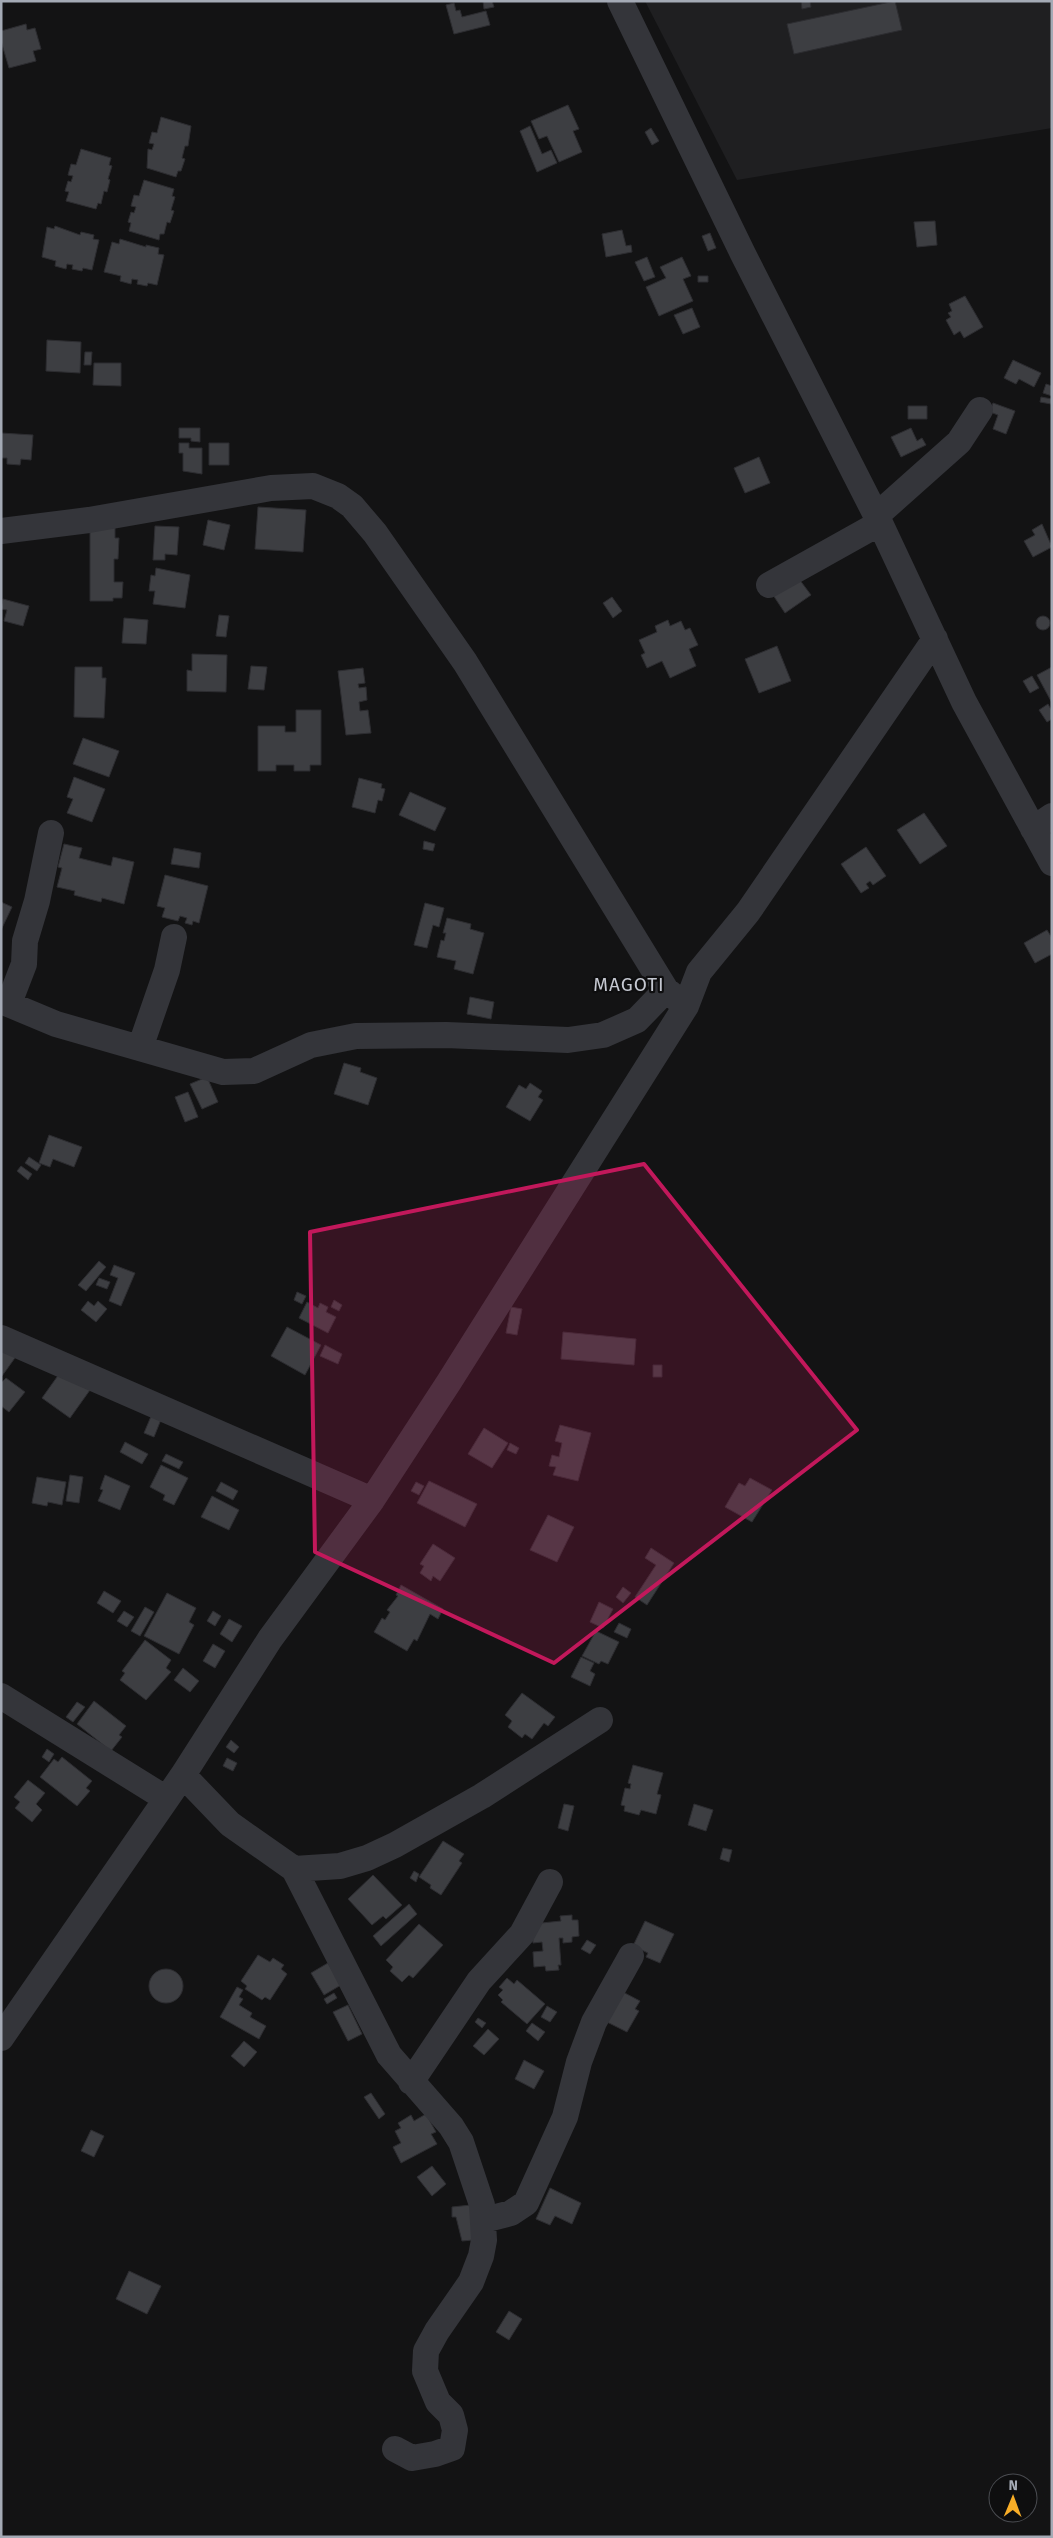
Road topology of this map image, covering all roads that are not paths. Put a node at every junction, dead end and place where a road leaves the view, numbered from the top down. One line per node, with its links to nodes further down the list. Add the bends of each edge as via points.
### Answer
1 (620, 1): 3 (street, via 743,254)
2 (980, 410): 3 (street, via 959,442)
3 (878, 519): 5 (street); 6 (street)
4 (1, 531): 11 (street, via 89,520 271,488 313,486 338,496 352,506 375,533 465,662)
5 (769, 586)
6 (935, 639): 7 (street, via 964,702); 13 (street, via 748,912 699,972)
7 (1042, 823): 9 (street)
8 (51, 833): 12 (street, via 25,941 24,964)
9 (1052, 863)
10 (174, 937): 14 (street, via 167,970)
11 (666, 990): 13 (street); 14 (street, via 637,1020 618,1030 589,1038 356,1036 311,1045 259,1069 241,1072 223,1072)
12 (5, 1002): 14 (street, via 56,1024)
13 (686, 1006): 16 (street, via 450,1382)
14 (140, 1048)
15 (1, 1338): 16 (street)
16 (372, 1500): 19 (street, via 270,1639)
17 (1, 1696): 20 (street)
18 (600, 1720): 21 (street, via 482,1796 395,1845 340,1866)
19 (183, 1775): 20 (street); 21 (street, via 230,1824)
20 (166, 1798): 24 (street)
21 (294, 1869): 25 (street, via 389,2056)
22 (550, 1882): 25 (street, via 522,1934 479,1982)
23 (631, 1956): 26 (street, via 594,2022 578,2062 565,2117 526,2203 511,2213)
24 (1, 2038)
25 (411, 2082): 26 (street, via 451,2126 461,2142)
26 (484, 2220): 27 (street, via 481,2256 471,2282 426,2351 425,2371 438,2402 451,2415 455,2430 452,2448 412,2458)
27 (395, 2449)

